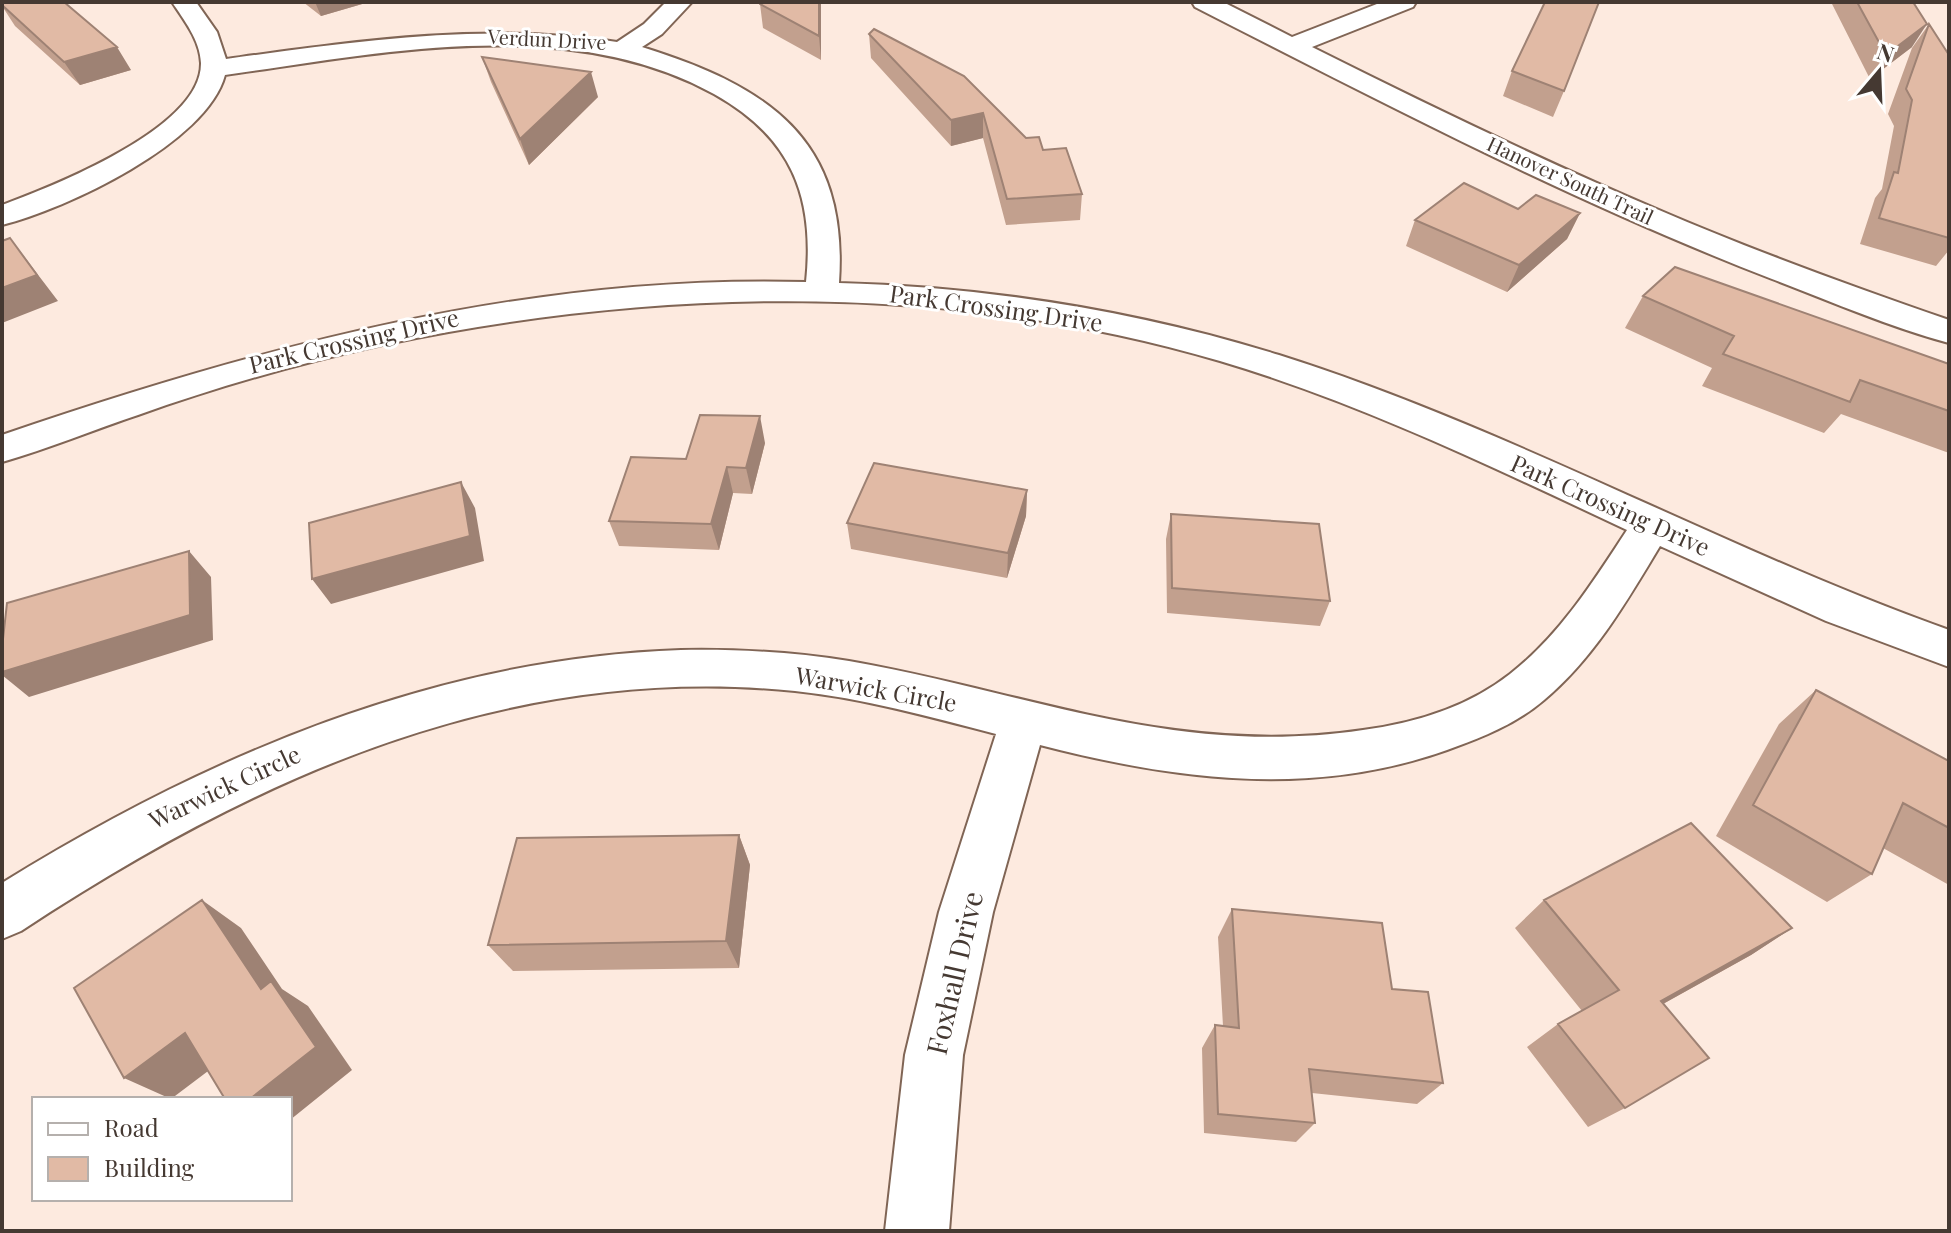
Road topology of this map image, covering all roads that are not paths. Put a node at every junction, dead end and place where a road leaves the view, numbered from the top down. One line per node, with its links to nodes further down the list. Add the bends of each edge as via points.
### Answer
1 (184, 2): 7 (street, via 212,48)
2 (680, 2): 5 (street)
3 (1204, 2): 6 (street, Hanover South Trail)
4 (1404, 2): 6 (street)
5 (627, 46): 7 (street, Verdun Drive, via 589,39 475,36); 9 (street, Verdun Drive, via 691,67 729,87 771,118 794,146 812,177 823,213)
6 (1291, 46): 10 (street, Hanover South Trail, via 1526,163 1648,217)
7 (215, 69): 8 (street, via 196,105 149,146 89,181)
8 (2, 216)
9 (822, 290): 11 (street, Park Crossing Drive, via 673,292 479,313 269,360 109,409); 12 (street, Park Crossing Drive, via 966,301 1067,316 1246,358 1398,413)
10 (1949, 332)
11 (2, 449)
12 (1652, 524): 13 (street, Park Crossing Drive, via 1812,597); 14 (street, Warwick Circle, via 1575,643 1526,688 1495,708 1422,740 1339,758 1247,762 1153,752)
13 (1949, 649)
14 (1024, 720): 15 (street, Warwick Circle, via 821,675 657,670 517,687 382,722 257,768 143,825); 16 (street, Foxhall Drive, via 966,912 934,1055)
15 (2, 913)
16 (917, 1231)

